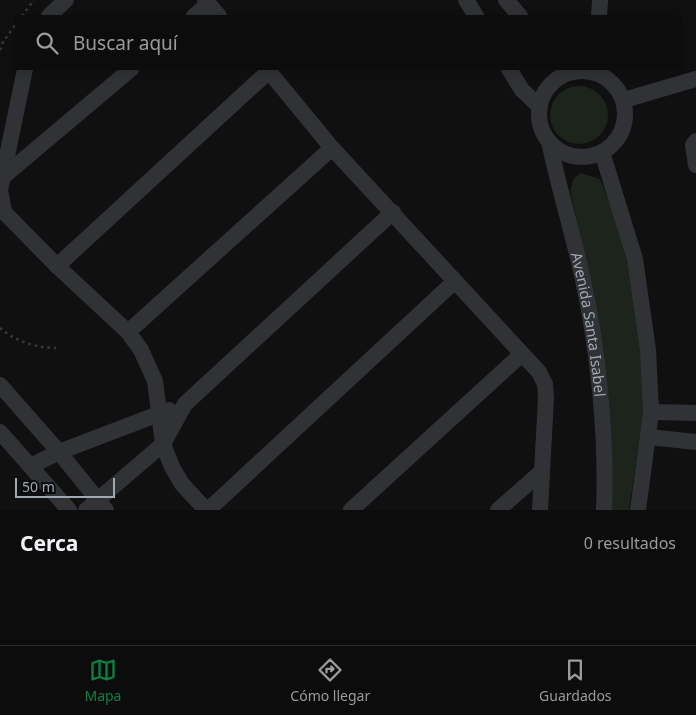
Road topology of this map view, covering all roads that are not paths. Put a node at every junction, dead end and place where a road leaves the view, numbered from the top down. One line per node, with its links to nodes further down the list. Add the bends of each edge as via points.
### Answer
1 (66, 0): 6 (street)
2 (466, 0): 8 (street)
3 (506, 0): 9 (street)
4 (600, 0): 10 (street)
5 (211, 7): 7 (street)
6 (50, 15)
7 (196, 15)
8 (475, 15)
9 (519, 15)
10 (599, 15)
11 (25, 70): 25 (street)
12 (130, 70): 25 (street)
13 (268, 70): 22 (street); 27 (street)
14 (510, 70): 19 (street, via 522,90)
15 (566, 71): 16 (street); 19 (street, via 552,83)
16 (594, 71): 18 (street, via 612,82)
17 (696, 79): 18 (street)
18 (624, 100): 23 (street, via 626,120 623,130 618,139)
19 (540, 107): 20 (street, via 540,125)
20 (549, 141): 23 (street, via 572,156); 49 (street, Avenida Santa Isabel, via 590,314 600,404)
21 (696, 141): 24 (street, via 693,145)
22 (332, 148): 26 (street); 29 (street)
23 (602, 152): 33 (street, via 635,259 645,318)
24 (696, 164)
25 (2, 177): 27 (street, via 0,190 4,212)
26 (393, 212): 28 (street); 32 (street)
27 (57, 266): 29 (street)
28 (454, 282): 30 (street); 45 (street)
29 (128, 332): 35 (street, via 149,364)
30 (522, 354): 42 (street, via 539,372 545,384); 46 (street)
31 (0, 385): 40 (street)
32 (185, 404): 35 (street); 39 (street)
33 (651, 412): 34 (street); 37 (street)
34 (696, 413)
35 (159, 414): 39 (street); 40 (street)
36 (0, 432): 41 (street)
37 (649, 437): 38 (street); 50 (street)
38 (696, 442)
39 (162, 444): 43 (street); 45 (street, via 182,484)
40 (59, 452): 41 (street); 43 (street)
41 (31, 466): 44 (street)
42 (540, 473): 47 (street); 48 (street)
43 (96, 507)
44 (69, 510)
45 (207, 510)
46 (350, 510)
47 (498, 510)
48 (540, 510)
49 (604, 510)
50 (638, 510)

